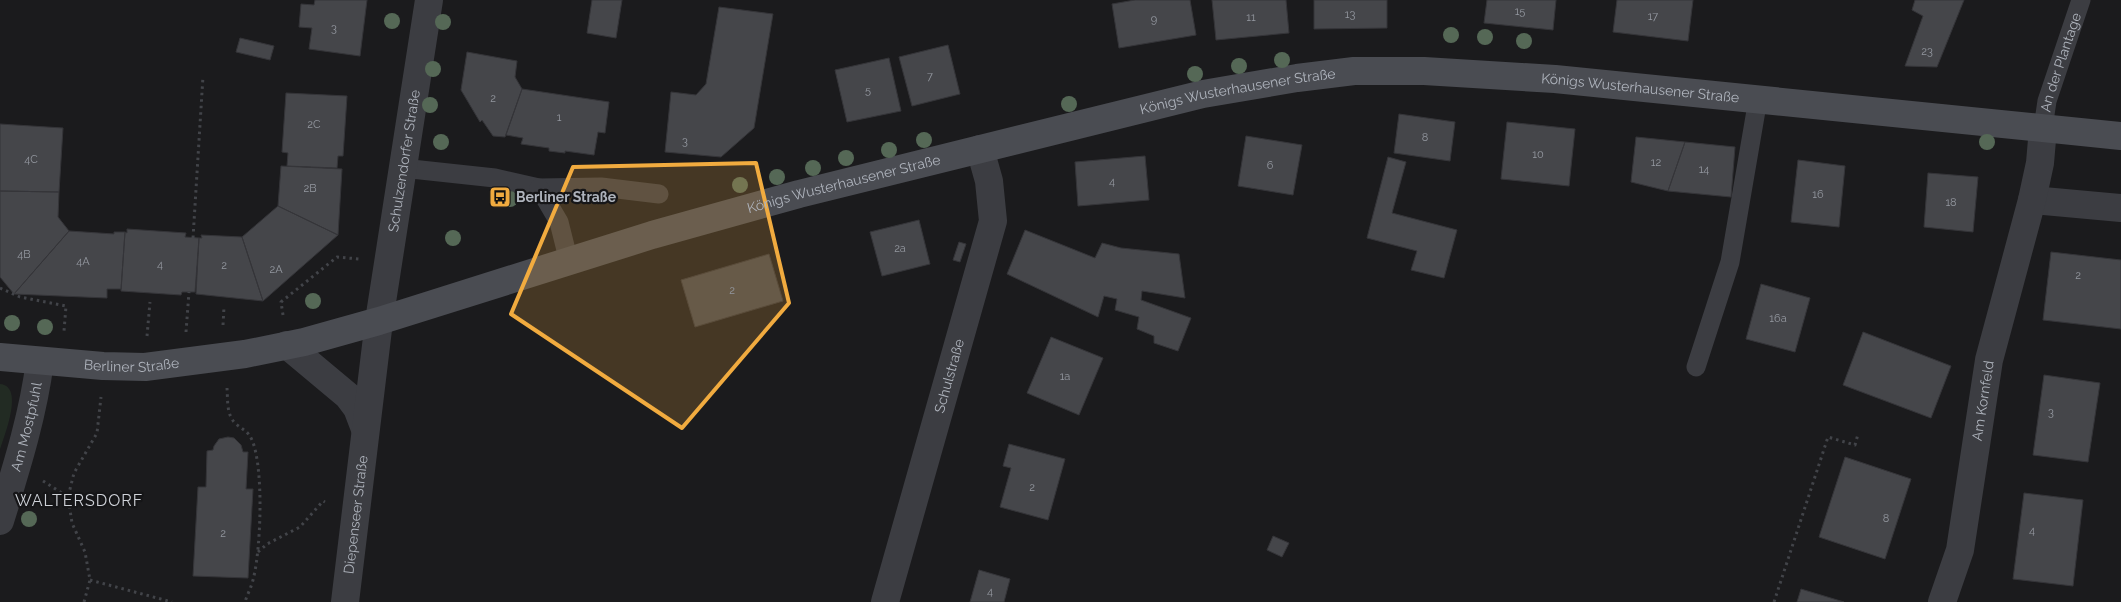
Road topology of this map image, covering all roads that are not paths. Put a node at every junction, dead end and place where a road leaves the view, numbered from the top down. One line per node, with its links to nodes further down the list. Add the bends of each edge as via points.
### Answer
1 (429, 0): 7 (street, Schulzendorfer Straße)
2 (2081, 0): 4 (lane, An der Plantage, via 2047,101)
3 (1758, 99): 4 (main road, Königs Wusterhausener Straße); 6 (main road, Königs Wusterhausener Straße, via 1555,79 1424,71 1354,71 1203,94); 17 (lane, via 1730,262)
4 (2043, 128): 5 (main road, Königs Wusterhausener Straße); 10 (street, Am Kornfeld)
5 (2121, 136)
6 (980, 149): 12 (main road, Königs Wusterhausener Straße, via 799,194); 21 (street, Schulstraße, via 993,221)
7 (402, 168): 8 (lane, via 495,178); 13 (street, Schulzendorfer Straße)
8 (540, 188): 9 (lane, via 601,187); 12 (lane, via 559,222)
9 (659, 194)
10 (2032, 200): 11 (street); 22 (street, Am Kornfeld, via 1989,360 1960,550)
11 (2121, 208)
12 (569, 262): 13 (main road, Königs Wusterhausener Straße)
13 (379, 321): 14 (main road, Berliner Straße); 18 (street, Diepenseer Straße)
14 (287, 345): 16 (main road, Berliner Straße, via 245,354 144,366); 18 (street, Diepenseer Straße, via 348,396 357,408)
15 (0, 357): 16 (main road, Berliner Straße)
16 (40, 361): 19 (street, Am Mostpfuhl, via 36,392)
17 (1696, 367)
18 (365, 429): 20 (street, Diepenseer Straße)
19 (0, 521)
20 (346, 602)
21 (885, 602)
22 (1942, 602)

